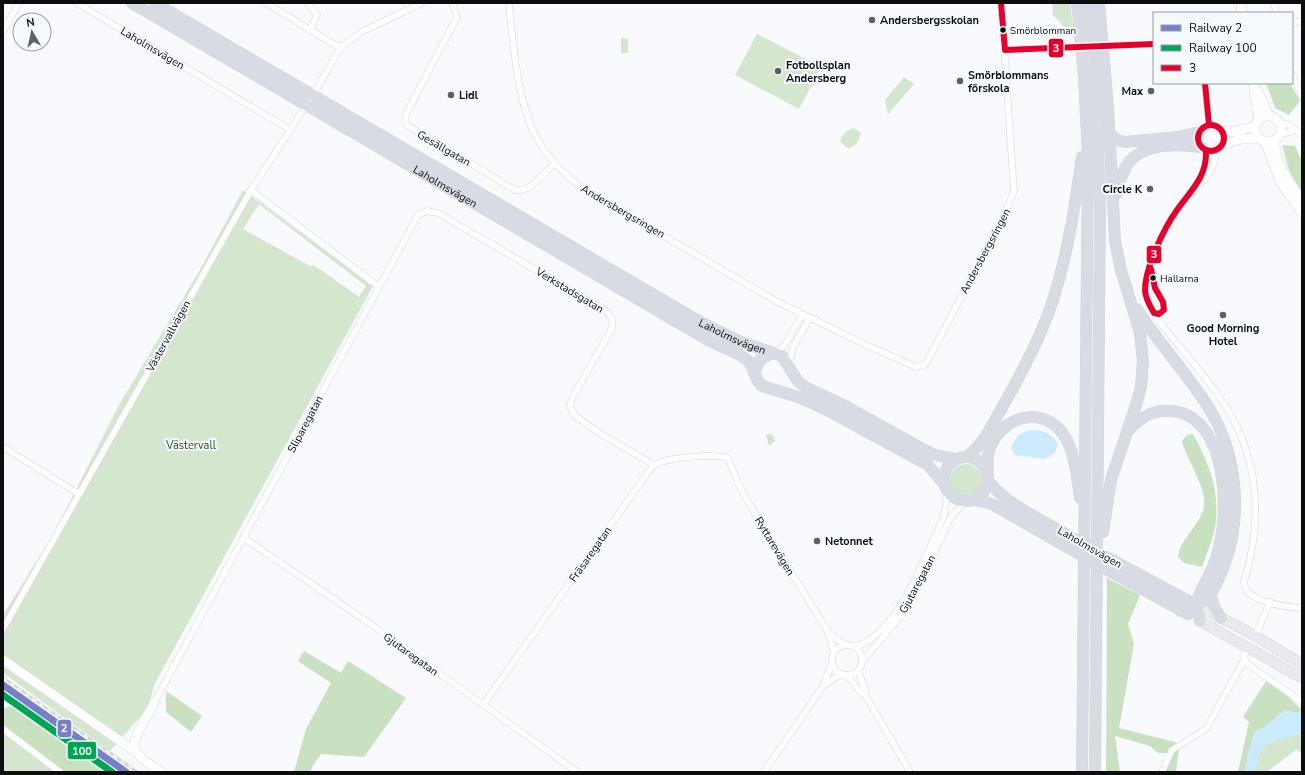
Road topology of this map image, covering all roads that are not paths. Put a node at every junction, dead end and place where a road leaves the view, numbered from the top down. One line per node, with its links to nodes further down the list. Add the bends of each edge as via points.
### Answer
1 (19, 3): 17 (street)
2 (77, 3): 31 (street, Laholmsvägen)
3 (132, 3): 25 (highway, Laholmsvägen)
4 (155, 3): 22 (highway, Laholmsvägen)
5 (266, 3): 16 (street)
6 (308, 3): 15 (street)
7 (317, 3): 15 (street)
8 (422, 3): 18 (street, via 361,32)
9 (452, 3): 41 (street, Gesällgatan, via 457,17 406,114 405,121 408,126 515,190 529,188)
10 (509, 3): 41 (street, Andersbergsringen, via 522,103 530,126)
11 (1001, 3): 52 (street, Andersbergsringen, via 1014,191 1003,218 928,360 919,367 911,366)
12 (1077, 3): 30 (highway)
13 (1089, 3): 75 (highway, via 1100,156)
14 (1099, 3): 35 (highway)
15 (313, 9): 16 (street, via 317,15)
16 (310, 30): 18 (street)
17 (3, 32)
18 (340, 48): 22 (street, Västervallvägen)
19 (1293, 76): 23 (street)
20 (1254, 84): 26 (street)
21 (1254, 84): 28 (street)
22 (312, 94): 25 (street, Västervallvägen); 53 (highway, Laholmsvägen, via 702,323 741,342)
23 (1302, 96)
24 (1206, 99): 29 (street)
25 (305, 105): 31 (street, Västervallvägen); 55 (highway, Laholmsvägen, via 708,340 739,355 748,361)
26 (1269, 116): 27 (street); 28 (street)
27 (1279, 122): 33 (street); 37 (street, via 1281,128)
28 (1257, 123): 32 (street, via 1234,132); 38 (street)
29 (1209, 125): 32 (street); 34 (street)
30 (1087, 127): 58 (highway, via 1069,241 1048,314 1027,362 985,437 976,450); 64 (highway)
31 (289, 129): 43 (street, Västervallvägen)
32 (1221, 130): 39 (street, via 1224,138)
33 (1296, 130): 36 (street); 37 (street)
34 (1199, 132): 35 (highway, via 1178,137 1125,142); 40 (street, via 1198,142)
35 (1110, 134): 45 (highway)
36 (1302, 135)
37 (1278, 137): 38 (street); 44 (street, via 1275,150 1280,164)
38 (1261, 140): 39 (street, via 1241,139); 46 (street, via 1281,183)
39 (1219, 148): 40 (street); 42 (street, via 1209,175)
40 (1204, 149): 42 (street, via 1207,162); 45 (highway, via 1184,145 1169,146 1134,157 1126,166 1120,180)
41 (554, 164): 51 (street, Andersbergsringen, via 588,192)
42 (1200, 184): 47 (street, via 1175,212)
43 (251, 190): 48 (street); 62 (street, Västervallvägen)
44 (1302, 200)
45 (1114, 207): 49 (highway, via 1118,255)
46 (1302, 213)
47 (1151, 268): 50 (street, via 1146,291 1148,303); 50 (street, via 1155,288 1164,305 1162,313)
48 (379, 287): 59 (street, Verkstadsgatan, via 418,215 427,211 438,213 605,310 612,318 612,328 572,398 570,407 575,416 601,434); 65 (street, Sliparegatan)
49 (1131, 299): 56 (highway, via 1140,333 1143,361 1141,387); 66 (highway, via 1155,337 1210,409 1228,453 1235,487 1234,522 1227,558)
50 (1154, 313): 68 (street, via 1218,394 1243,440 1256,507 1254,543 1244,588 1250,595)
51 (802, 315): 52 (street, Andersbergsringen); 53 (street, via 786,343)
52 (810, 318): 54 (street, via 794,348)
53 (773, 353): 54 (highway, Laholmsvägen, via 782,356); 55 (highway, Laholmsvägen, via 760,360)
54 (789, 365): 58 (highway, Laholmsvägen, via 797,380 805,386 932,454)
55 (754, 373): 61 (highway, Laholmsvägen, via 757,381 765,388 801,398 827,410 928,465)
56 (1126, 434): 66 (highway, via 1149,414 1172,411 1190,416 1200,424 1210,439 1222,477 1224,517 1221,539); 75 (highway, via 1112,475 1104,513 1100,618)
57 (3, 447): 62 (street)
58 (961, 458): 60 (highway, Laholmsvägen, via 976,459 982,463); 61 (highway, via 946,470)
59 (654, 465): 76 (street, Ryttarevägen, via 676,460 719,456 728,458 747,500); 96 (street, Fräsaregatan)
60 (988, 478): 63 (highway, via 984,492); 64 (highway, via 990,448 1002,428 1024,417 1037,417 1051,422 1062,432 1074,460); 67 (highway, Laholmsvägen, bridge, via 995,490 1007,499 1067,535)
61 (945, 488): 63 (highway, Laholmsvägen, via 955,499); 79 (street, Gjutaregatan, via 946,511 902,604 874,637)
62 (79, 494): 74 (street, Västervallvägen)
63 (970, 501): 71 (highway, Laholmsvägen, bridge, via 992,504); 85 (street, Gjutaregatan, via 951,518 906,610)
64 (1085, 536): 104 (highway)
65 (244, 538): 95 (street, Sliparegatan); 96 (street, Gjutaregatan)
66 (1206, 593): 67 (highway); 69 (highway, via 1203,604); 72 (highway)
67 (1182, 597): 69 (highway, Laholmsvägen)
68 (1270, 602): 70 (street); 77 (street)
69 (1198, 606): 71 (highway); 72 (main road, Laholmsvägen); 73 (highway)
70 (1302, 608)
71 (1181, 611): 73 (highway, Laholmsvägen)
72 (1222, 618): 84 (main road, Laholmsvägen)
73 (1200, 621): 88 (main road, Laholmsvägen)
74 (3, 628)
75 (1095, 628): 105 (highway)
76 (828, 632): 78 (street, Ryttarevägen); 81 (street, Ryttarevägen)
77 (1257, 632)
78 (845, 645): 79 (street, Ryttarevägen); 81 (street, via 836,649)
79 (854, 647): 85 (street, via 860,653)
80 (1246, 651): 83 (street)
81 (834, 653): 86 (street, Ryttarevägen)
82 (3, 660): 98 (street)
83 (1244, 660): 94 (street); 106 (street, via 1206,729 1172,750)
84 (1300, 661)
85 (862, 662): 87 (street)
86 (832, 663): 90 (street); 92 (street)
87 (858, 670): 90 (street); 93 (street)
88 (1288, 671): 89 (main road, Laholmsvägen); 91 (main road, Laholmsvägen)
89 (1302, 672)
90 (844, 674): 92 (street); 93 (street)
91 (1302, 678)
92 (823, 686): 102 (street)
93 (868, 700): 103 (street)
94 (1302, 702)
95 (154, 703): 98 (street, via 135,738)
96 (483, 705): 101 (street, Gjutaregatan)
97 (3, 729): 99 (street)
98 (136, 752): 100 (street)
99 (60, 772)
100 (161, 772)
101 (577, 772)
102 (764, 772)
103 (910, 772)
104 (1082, 772)
105 (1095, 772)
106 (1162, 772)

